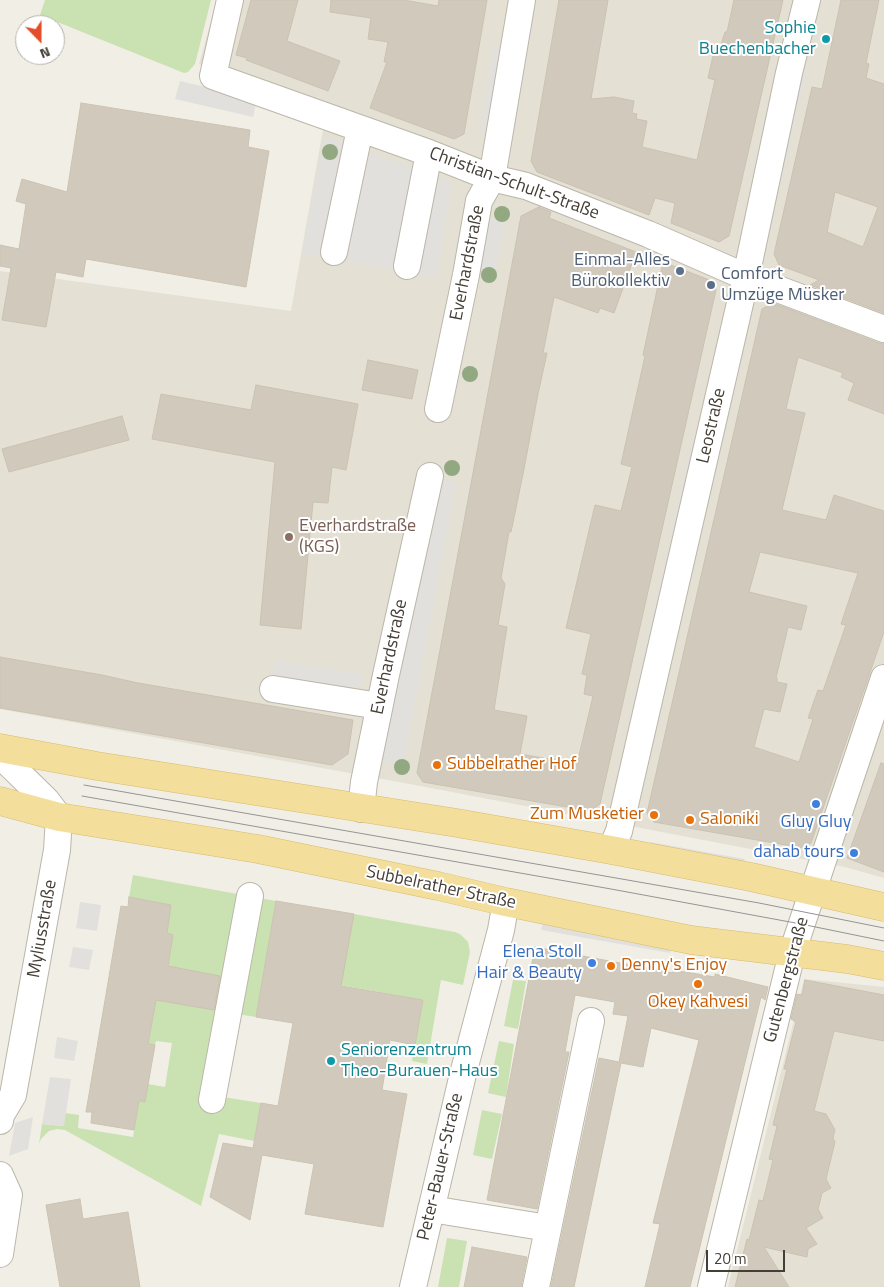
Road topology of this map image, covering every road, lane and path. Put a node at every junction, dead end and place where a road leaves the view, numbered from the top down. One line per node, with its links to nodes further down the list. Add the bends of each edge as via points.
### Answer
1 (230, 0): 4 (street, Christian-Schult-Straße, via 213,76)
2 (522, 0): 6 (street, Everhardstraße)
3 (807, 0): 9 (street, Leostraße)
4 (360, 129): 5 (street, Christian-Schult-Straße); 7 (street)
5 (429, 153): 6 (street, Christian-Schult-Straße); 8 (street)
6 (492, 178): 9 (street, Christian-Schult-Straße, via 526,186); 11 (street, Everhardstraße, via 479,201)
7 (334, 252)
8 (407, 266)
9 (746, 277): 10 (street, Christian-Schult-Straße); 21 (street, Leostraße, via 621,821)
10 (884, 329)
11 (438, 409)
12 (430, 476): 15 (street, Everhardstraße)
13 (884, 678): 22 (street, Gutenbergstraße)
14 (273, 689): 15 (street)
15 (380, 706): 19 (street, Everhardstraße)
16 (0, 748): 19 (main road)
17 (0, 755): 20 (street)
18 (0, 801): 20 (main road, Subbelrather Straße)
19 (361, 808): 21 (main road)
20 (59, 817): 24 (main road, Subbelrather Straße, via 258,849); 30 (street, Myliusstraße, via 57,850 13,1095 0,1115)
21 (611, 850): 22 (main road)
22 (812, 891): 25 (main road); 26 (street, Gutenbergstraße)
23 (250, 896): 29 (street)
24 (506, 902): 26 (main road, Subbelrather Straße, via 691,940); 32 (street, Peter-Bauer-Straße)
25 (884, 907)
26 (792, 953): 27 (main road, Subbelrather Straße); 37 (street, Gutenbergstraße)
27 (884, 966)
28 (591, 1022): 33 (street)
29 (212, 1100)
30 (0, 1121)
31 (0, 1175): 34 (street, via 10,1195)
32 (431, 1209): 33 (street); 35 (street, Peter-Bauer-Straße)
33 (548, 1228): 36 (street)
34 (0, 1254)
35 (413, 1287)
36 (536, 1287)
37 (711, 1287)

